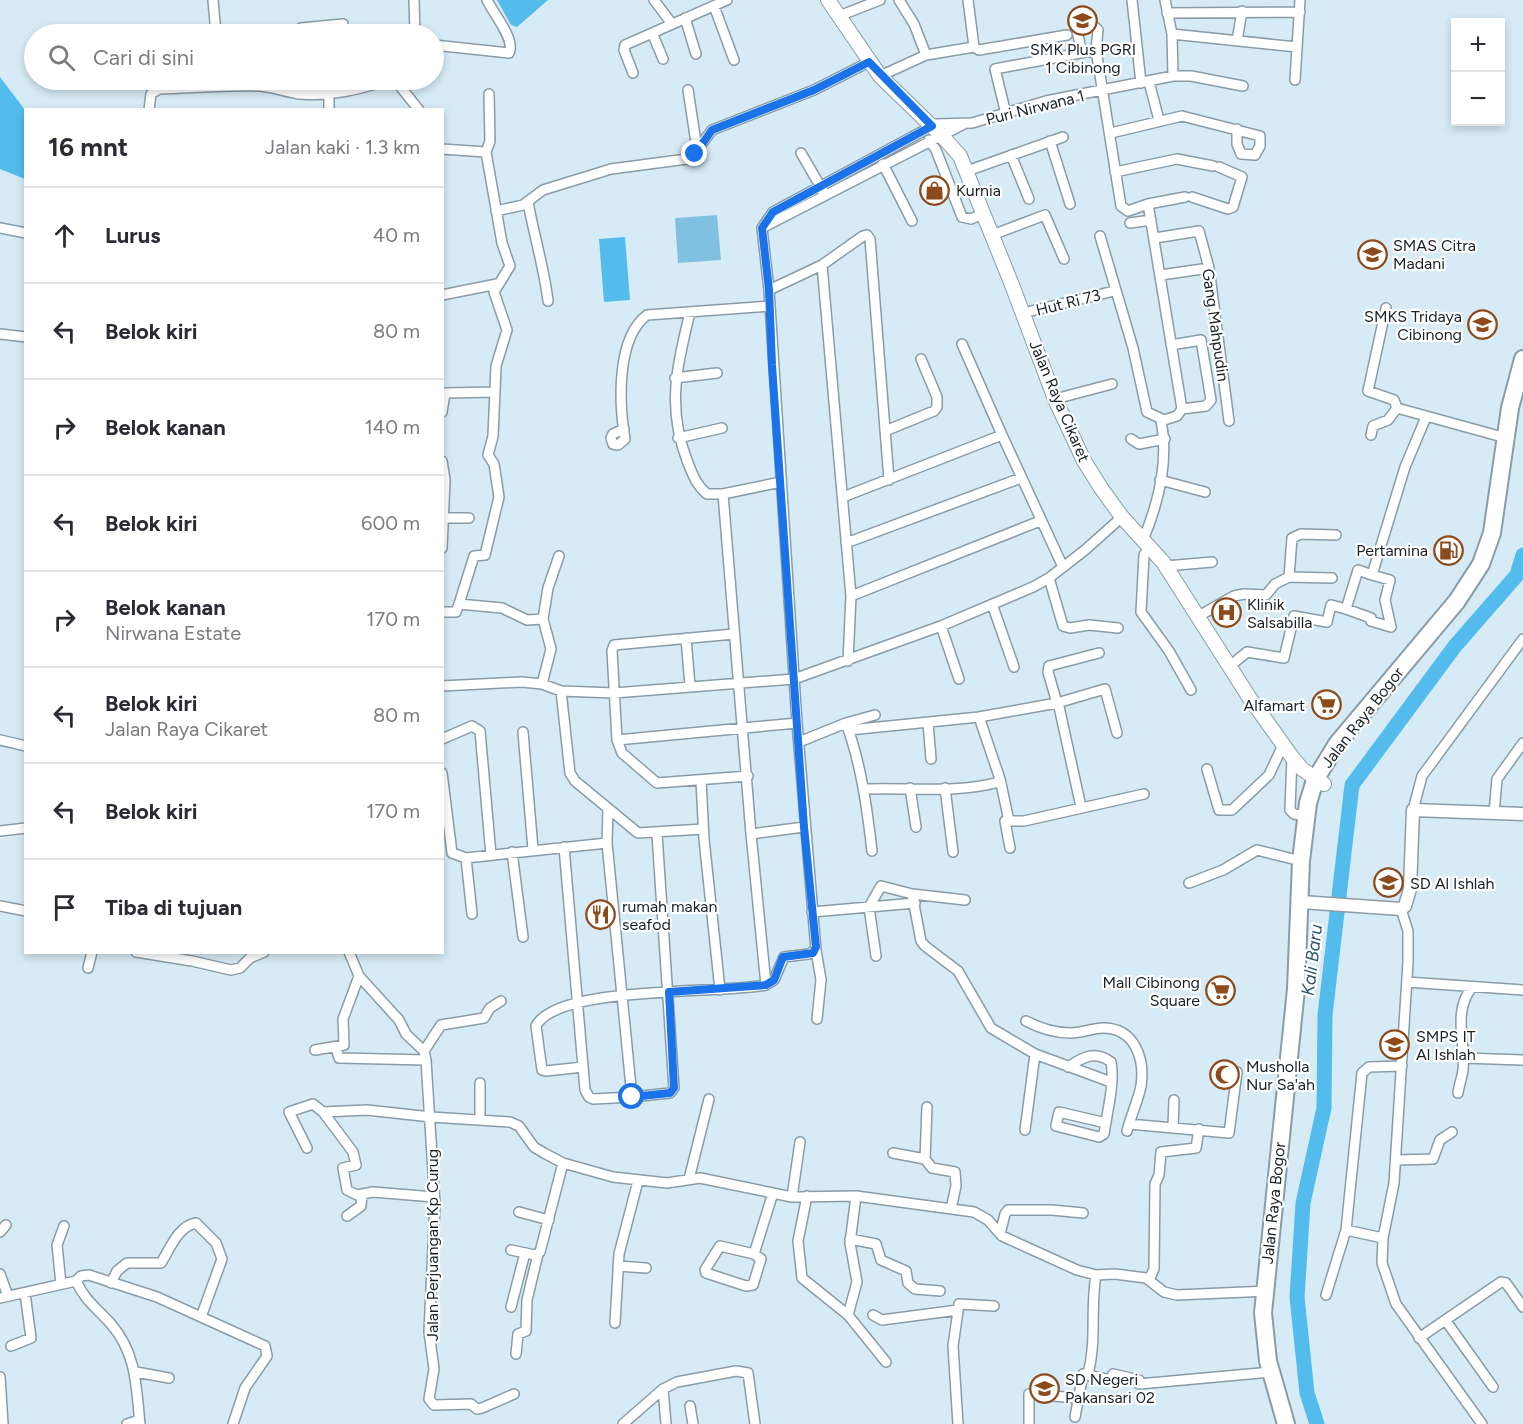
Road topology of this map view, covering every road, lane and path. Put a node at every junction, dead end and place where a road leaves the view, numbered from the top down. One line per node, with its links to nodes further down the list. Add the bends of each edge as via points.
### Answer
1 (213, 0): 19 (street)
2 (414, 0): 20 (street)
3 (487, 0): 26 (street, via 508,38 509,53)
4 (654, 0): 21 (street)
5 (727, 0): 13 (street)
6 (828, 0): 17 (main road, Jalan Raya Cikaret)
7 (880, 0): 17 (street)
8 (898, 0): 32 (street, via 914,24)
9 (968, 0): 27 (street)
10 (1132, 0): 40 (street)
11 (1165, 0): 16 (street)
12 (1300, 0): 15 (street)
13 (714, 6): 18 (street); 34 (street)
14 (1242, 11): 15 (street); 16 (street); 25 (street)
15 (1300, 12): 28 (street)
16 (1167, 13): 23 (street)
17 (838, 16): 35 (main road, Jalan Raya Cikaret)
18 (685, 18): 21 (street); 31 (street)
19 (215, 24)
20 (414, 24)
21 (672, 24): 22 (street)
22 (653, 34): 33 (street); 36 (street, via 624,48)
23 (1172, 34): 25 (street); 38 (street)
24 (1067, 35): 27 (street, via 979,50)
25 (1237, 41): 28 (street)
26 (444, 46)
27 (974, 47): 32 (street)
28 (1297, 47): 39 (street)
29 (1096, 50): 30 (street); 30 (street, via 1098,30 1094,26 1077,31); 49 (street)
30 (1082, 53): 56 (street, via 995,69)
31 (696, 54)
32 (926, 55): 37 (street)
33 (663, 59)
34 (734, 60)
35 (869, 62): 37 (main road, Jalan Raya Cikaret); 67 (street, via 814,90 712,130)
36 (633, 73)
37 (880, 76): 59 (main road, Jalan Raya Cikaret)
38 (1173, 76): 40 (street, Puri Nirwana 1); 41 (street, Puri Nirwana 1)
39 (1295, 80)
40 (1145, 82): 49 (street, Puri Nirwana 1); 57 (street)
41 (1243, 86)
42 (157, 90): 53 (street, via 151,94)
43 (285, 90): 51 (street)
44 (297, 90): 51 (street)
45 (330, 90): 50 (street)
46 (350, 90): 50 (street)
47 (402, 90): 55 (street)
48 (688, 90): 67 (street)
49 (1104, 90): 56 (street, Puri Nirwana 1, via 1046,101); 61 (street)
50 (330, 93): 51 (street); 54 (street)
51 (297, 94)
52 (489, 94): 68 (street, via 490,141)
53 (149, 108)
54 (329, 108)
55 (417, 108)
56 (1006, 114): 58 (street, Puri Nirwana 1)
57 (1160, 120): 60 (street, via 1182,116); 61 (street)
58 (964, 124): 59 (street, Puri Nirwana 1); 62 (street, Puri Nirwana 1)
59 (932, 126): 62 (main road, Jalan Raya Cikaret); 76 (street)
60 (1237, 129): 70 (street); 70 (street, via 1256,133 1261,140 1255,155)
61 (1111, 133): 74 (street)
62 (943, 137): 64 (street, Puri Nirwana 1); 73 (main road, Jalan Raya Cikaret)
63 (1063, 137): 65 (street)
64 (929, 141): 72 (street, Puri Nirwana 1); 83 (street, via 962,217 971,219)
65 (1050, 141): 71 (street); 80 (street)
66 (444, 149): 68 (street)
67 (697, 149): 79 (street, via 687,159 611,169 571,181 537,193)
68 (486, 152): 82 (street)
69 (801, 153): 76 (street)
70 (1241, 154): 75 (street)
71 (1011, 155): 73 (street); 78 (street)
72 (883, 164): 77 (street, Puri Nirwana 1); 85 (street)
73 (967, 171): 83 (main road, Jalan Raya Cikaret)
74 (1115, 172): 75 (street, via 1177,159); 81 (street, via 1121,206 1128,211)
75 (1236, 174): 81 (street, via 1242,181 1233,207 1228,209 1189,197)
76 (820, 186): 77 (street); 88 (street, via 773,212)
77 (825, 195): 88 (street, Puri Nirwana 1)
78 (1029, 199)
79 (528, 202): 82 (street); 101 (street)
80 (1070, 204)
81 (1148, 204): 84 (street)
82 (496, 211): 97 (street, via 510,266)
83 (983, 214): 90 (main road, Jalan Raya Cikaret)
84 (1151, 220): 86 (street); 92 (street)
85 (912, 221)
86 (1130, 223)
87 (0, 228): 89 (street)
88 (762, 228): 98 (street)
89 (24, 234)
90 (992, 235): 93 (street, via 1045,215); 105 (main road, Jalan Raya Cikaret)
91 (1100, 236): 99 (street)
92 (1155, 238): 96 (street); 108 (street, Gang Mahpudin, via 1198,231 1209,268)
93 (1064, 259)
94 (822, 265): 98 (street); 128 (street, via 863,236 870,238); 141 (street)
95 (1202, 269): 96 (street)
96 (1161, 275): 111 (street)
97 (497, 284): 100 (street); 118 (street, via 495,298 507,330 498,354)
98 (769, 290): 102 (street)
99 (1114, 291): 105 (street, Hut Ri 73); 124 (street, via 1133,348 1145,408)
100 (444, 295)
101 (548, 301)
102 (770, 306): 104 (street); 138 (street)
103 (1386, 308): 121 (street, via 1368,389 1394,400)
104 (690, 312): 115 (street); 127 (street, via 647,315 636,326 621,383)
105 (1023, 313): 120 (main road, Jalan Raya Cikaret)
106 (0, 334): 107 (street)
107 (24, 337)
108 (1218, 337): 109 (street); 125 (street, Gang Mahpudin)
109 (1201, 340): 111 (street); 122 (street, via 1211,400 1203,407)
110 (962, 344): 129 (street)
111 (1171, 345): 122 (street)
112 (921, 359): 128 (street, via 937,397 937,407)
113 (1523, 359): 132 (highway, Jalan Raya Bogor)
114 (717, 373): 115 (street)
115 (675, 378): 131 (street)
116 (1112, 384): 120 (street)
117 (444, 392): 118 (street)
118 (495, 392): 158 (street, via 488,455 494,464 499,497 485,555 474,556)
119 (1523, 395): 204 (highway, Jalan Raya Bogor, via 1500,534 1488,568 1463,607)
120 (1055, 399): 142 (main road, Jalan Raya Cikaret, via 1084,461)
121 (1397, 408): 123 (street); 130 (street, via 1388,420 1373,426)
122 (1182, 409): 124 (street, via 1177,416)
123 (1426, 417): 132 (street); 153 (street, via 1401,477)
124 (1161, 420): 134 (street)
125 (1229, 421)
126 (722, 428): 131 (street)
127 (624, 429)
128 (885, 431): 136 (street)
129 (1002, 435): 135 (street); 136 (street)
130 (1371, 435)
131 (678, 438): 140 (street, via 700,488 707,494)
132 (1506, 438): 204 (highway, Jalan Raya Bogor, via 1493,525 1480,564 1456,601 1337,744)
133 (1131, 439): 134 (street, via 1139,444)
134 (1165, 439): 137 (street)
135 (1021, 478): 145 (street); 147 (street)
136 (889, 480): 141 (street)
137 (1160, 480): 139 (street); 148 (street)
138 (781, 483): 140 (street); 173 (street)
139 (1205, 492)
140 (723, 494): 166 (street)
141 (843, 497): 147 (street)
142 (1122, 516): 148 (main road, Jalan Raya Cikaret); 152 (street)
143 (444, 518): 144 (street)
144 (469, 518)
145 (1040, 521): 152 (street); 157 (street)
146 (1336, 535): 155 (street, via 1301,534 1292,538)
147 (846, 543): 157 (street)
148 (1147, 543): 151 (main road, Jalan Raya Cikaret); 179 (street, via 1141,612)
149 (559, 556): 163 (street)
150 (1212, 562): 151 (street)
151 (1166, 566): 162 (main road, Jalan Raya Cikaret)
152 (1063, 567): 154 (street)
153 (1372, 575): 160 (street, via 1358,570); 160 (street, via 1390,580 1385,600 1391,627)
154 (1049, 578): 159 (street); 165 (street, via 1063,626)
155 (1289, 578): 156 (street); 162 (street, via 1275,584 1266,595 1234,596)
156 (1332, 578)
157 (851, 596): 170 (street)
158 (459, 604): 161 (street, via 456,612); 163 (street, via 502,608 527,620)
159 (992, 604): 164 (street); 172 (street)
160 (1346, 609): 171 (street, via 1331,605 1327,622 1294,616 1284,658 1247,652)
161 (444, 612)
162 (1197, 617): 171 (main road, Jalan Raya Cikaret)
163 (543, 619): 176 (street, via 551,649)
164 (941, 626): 170 (street); 174 (street)
165 (1118, 628)
166 (734, 634): 167 (street); 175 (street)
167 (686, 638): 178 (street); 181 (street, via 614,645)
168 (1523, 639): 212 (street, via 1422,776)
169 (1099, 653): 182 (street, via 1049,666)
170 (848, 661): 173 (street)
171 (1230, 666): 196 (main road, Jalan Raya Cikaret)
172 (1014, 667)
173 (794, 679): 175 (street); 185 (street)
174 (959, 679)
175 (737, 681): 178 (street); 188 (street)
176 (542, 684): 177 (street); 180 (street)
177 (444, 686)
178 (690, 686): 181 (street)
179 (1191, 690)
180 (561, 691): 181 (street); 211 (street, via 570,773)
181 (614, 693): 193 (street)
182 (1058, 703): 184 (street); 190 (street, via 1106,689); 210 (street)
183 (875, 715): 187 (street)
184 (979, 717): 186 (street); 202 (street)
185 (797, 723): 188 (street); 194 (street)
186 (928, 723): 187 (street); 199 (street)
187 (848, 726): 194 (street); 207 (street)
188 (742, 729): 193 (street); 201 (street)
189 (523, 732): 227 (street)
190 (1117, 733)
191 (444, 738): 231 (street, via 472,726 480,731)
192 (0, 740): 197 (street)
193 (617, 740): 203 (street, via 622,753 653,782)
194 (799, 742): 217 (street)
195 (1523, 742): 213 (street, via 1497,779)
196 (1283, 745): 198 (main road, Jalan Raya Cikaret); 200 (street, via 1269,775 1232,810 1219,810)
197 (24, 746)
198 (1292, 758): 204 (main road, Jalan Raya Cikaret); 215 (street, via 1290,810)
199 (931, 759)
200 (1207, 770)
201 (748, 776): 203 (street); 223 (street)
202 (1000, 779): 206 (street, via 965,790); 216 (street)
203 (701, 781): 220 (street)
204 (1320, 782): 215 (highway, Jalan Raya Bogor); 237 (highway, Jalan Raya Bogor)
205 (910, 788): 206 (street); 207 (street); 218 (street)
206 (945, 788): 230 (street)
207 (864, 789): 228 (street)
208 (444, 794): 232 (street, via 449,848 452,854)
209 (1144, 794): 210 (street)
210 (1081, 807): 216 (street)
211 (608, 810): 222 (street, via 638,833); 224 (street)
212 (1413, 810): 213 (street); 240 (street, via 1410,889)
213 (1494, 813): 214 (street)
214 (1523, 814)
215 (1306, 816): 233 (highway, Jalan Raya Bogor)
216 (1009, 821): 226 (street, via 1004,824)
217 (804, 827): 223 (street); 242 (street)
218 (916, 827)
219 (24, 828): 221 (street)
220 (703, 829): 222 (street); 256 (street)
221 (0, 831)
222 (657, 834): 258 (street)
223 (751, 834): 254 (street)
224 (607, 843): 225 (street); 259 (street)
225 (564, 847): 227 (street); 261 (street)
226 (1010, 848)
227 (533, 849): 229 (street)
228 (872, 851)
229 (512, 852): 231 (street); 244 (street)
230 (953, 852)
231 (491, 855): 232 (street)
232 (466, 858): 243 (street)
233 (1301, 861): 234 (street, via 1257,850); 237 (highway, Jalan Raya Bogor)
234 (1189, 883)
235 (914, 899): 236 (street); 239 (street); 239 (street, via 884,885); 268 (street, via 925,946 958,971 991,1028)
236 (965, 900)
237 (1306, 902): 240 (street); 328 (highway, Jalan Raya Bogor, via 1308,985 1290,1090)
238 (0, 906): 241 (street)
239 (869, 907): 242 (street); 250 (street)
240 (1401, 909): 253 (street, via 1408,931)
241 (24, 911)
242 (812, 912): 245 (street)
243 (472, 915)
244 (523, 938)
245 (816, 950): 254 (street, via 783,957 774,980); 263 (street, via 821,980)
246 (92, 954): 251 (street)
247 (148, 954): 248 (street, via 231,970)
248 (259, 954)
249 (350, 954): 252 (street)
250 (876, 956)
251 (88, 968)
252 (359, 976): 266 (street, via 344,1019 344,1046); 269 (street)
253 (1407, 982): 255 (street); 272 (street)
254 (766, 985): 256 (street)
255 (1472, 987): 257 (street); 270 (street, via 1464,998 1460,1019)
256 (720, 990): 258 (street)
257 (1523, 990)
258 (669, 992): 259 (street); 279 (street, via 674,1088 670,1093)
259 (623, 996): 261 (street); 279 (street)
260 (501, 1001): 262 (street)
261 (578, 1002): 273 (street); 273 (street, via 550,1012 536,1026 539,1065 546,1071)
262 (485, 1017): 265 (street); 269 (street, via 441,1025)
263 (817, 1019)
264 (1026, 1021): 287 (street, via 1047,1031 1063,1033 1115,1030 1138,1046 1141,1086 1128,1127)
265 (490, 1026)
266 (336, 1048): 267 (street); 269 (street, via 339,1058)
267 (315, 1050)
268 (1035, 1054): 274 (street); 289 (street)
269 (425, 1056): 284 (street, Jalan Perjuangan Kp Curug)
270 (1463, 1058): 271 (street); 278 (street)
271 (1523, 1060)
272 (1402, 1066): 295 (street); 311 (street, via 1369,1067 1362,1073)
273 (583, 1067): 279 (street, via 588,1097)
274 (1068, 1067): 276 (street); 276 (street, via 1098,1054 1111,1062)
275 (1236, 1072): 288 (street, via 1230,1132)
276 (1111, 1082): 286 (street)
277 (480, 1083): 285 (street)
278 (1458, 1093)
279 (632, 1097)
280 (709, 1099): 297 (street)
281 (1174, 1100): 287 (street)
282 (927, 1107): 294 (street)
283 (323, 1112): 284 (street, via 367,1110); 292 (street, via 314,1104 289,1112); 300 (street, via 353,1152 356,1162 343,1168 346,1189)
284 (431, 1117): 285 (street); 302 (street, Jalan Perjuangan Kp Curug)
285 (480, 1119): 296 (street, via 519,1126 534,1146)
286 (1106, 1123): 286 (street, via 1104,1134 1099,1137 1055,1125 1059,1112)
287 (1173, 1127): 288 (street)
288 (1199, 1129): 323 (street, via 1196,1148 1161,1152 1160,1174 1155,1184 1154,1269)
289 (1024, 1130)
290 (1452, 1132): 295 (street, via 1440,1140 1433,1159)
291 (800, 1142): 303 (street)
292 (307, 1148)
293 (893, 1153): 294 (street)
294 (925, 1160): 305 (street, via 932,1168 956,1173)
295 (1396, 1160): 313 (street)
296 (563, 1163): 298 (street); 309 (street)
297 (689, 1179): 298 (street, via 668,1183); 299 (street)
298 (638, 1181): 319 (street)
299 (773, 1193): 303 (street); 318 (street)
300 (362, 1194): 302 (street); 308 (street, via 361,1206)
301 (807, 1196): 303 (street); 304 (street); 336 (street, via 798,1241 800,1274)
302 (434, 1197): 352 (street, Jalan Perjuangan Kp Curug, via 429,1332 434,1369 429,1399 434,1406 471,1404 477,1409)
303 (792, 1197)
304 (856, 1197): 305 (street); 314 (street)
305 (951, 1209): 312 (street, via 983,1216)
306 (519, 1212): 309 (street)
307 (1083, 1213): 312 (street, via 1008,1210)
308 (347, 1216)
309 (549, 1220): 317 (street)
310 (64, 1226): 326 (street, via 57,1245)
311 (1346, 1230): 313 (street); 330 (street)
312 (1000, 1234): 322 (street)
313 (1383, 1238): 341 (street, via 1384,1275 1396,1304)
314 (850, 1239): 327 (street, via 876,1244 881,1260 906,1271 908,1283 915,1289); 336 (street, via 857,1282)
315 (511, 1250): 316 (street)
316 (525, 1253): 317 (street); 333 (street)
317 (538, 1254): 343 (street, via 527,1300 526,1331 518,1334)
318 (754, 1254): 318 (street, via 720,1246 705,1272 750,1286 761,1262)
319 (618, 1266): 320 (street); 340 (street)
320 (646, 1268)
321 (0, 1274): 331 (street)
322 (1096, 1275): 323 (street); 347 (street, via 1091,1305 1094,1353)
323 (1149, 1280): 328 (street, via 1164,1292 1177,1295)
324 (76, 1281): 325 (street, via 89,1275); 326 (street); 345 (street, via 87,1303 115,1331)
325 (111, 1283): 338 (street, via 157,1297); 338 (street, via 127,1263 161,1263 177,1236 196,1222 216,1243 222,1259)
326 (61, 1284): 329 (street)
327 (940, 1291)
328 (1269, 1291): 346 (highway, Jalan Raya Bogor, via 1264,1335); 367 (highway, Jalan Raya Bogor, via 1278,1359)
329 (25, 1293): 331 (street); 342 (street, via 31,1338)
330 (1326, 1295)
331 (4, 1297)
332 (994, 1306): 335 (street, via 960,1303)
333 (511, 1307)
334 (1523, 1307): 339 (street, via 1506,1283 1501,1282)
335 (958, 1310): 337 (street, via 882,1320); 364 (street, via 953,1346)
336 (848, 1315): 344 (street)
337 (873, 1315)
338 (201, 1317): 359 (street, via 265,1346 268,1353 245,1388)
339 (1446, 1321): 341 (street); 350 (street)
340 (615, 1323)
341 (1419, 1338): 368 (street)
342 (11, 1346)
343 (516, 1354)
344 (886, 1362)
345 (136, 1372): 349 (street); 356 (street)
346 (1271, 1372): 347 (street, via 1139,1384 1139,1380 1113,1374 1111,1380); 366 (highway, Jalan Raya Bogor)
347 (1088, 1374): 353 (street, via 1081,1376)
348 (0, 1377): 357 (street)
349 (169, 1378)
350 (1493, 1387)
351 (663, 1389): 360 (street); 361 (street); 363 (street, via 677,1382 746,1372)
352 (514, 1394)
353 (1078, 1398): 355 (street); 365 (street, via 1029,1394)
354 (690, 1406): 362 (street)
355 (1075, 1417)
356 (140, 1422): 358 (street)
357 (3, 1424)
358 (127, 1424)
359 (233, 1424)
360 (623, 1424)
361 (666, 1424)
362 (693, 1424)
363 (754, 1424)
364 (958, 1424)
365 (1029, 1424)
366 (1286, 1424)
367 (1296, 1424)
368 (1482, 1424)

